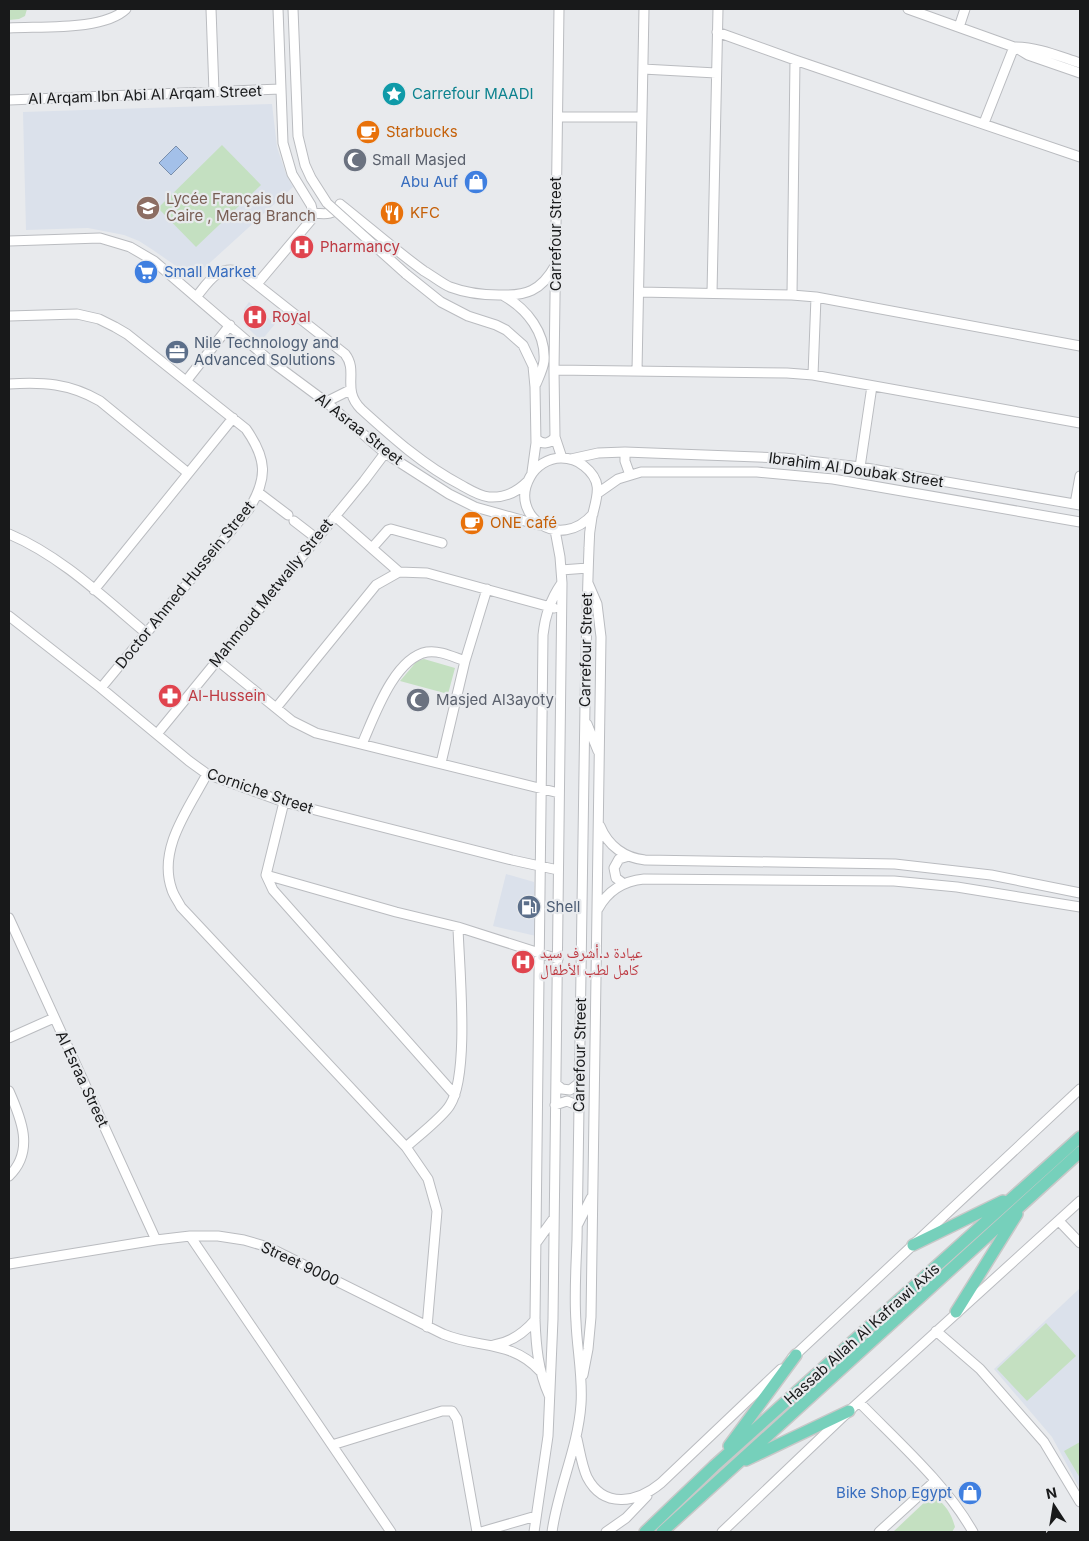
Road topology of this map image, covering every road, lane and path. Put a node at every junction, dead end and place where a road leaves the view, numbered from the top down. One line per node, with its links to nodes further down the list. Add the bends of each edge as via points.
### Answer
1 (126, 9): 11 (street, via 119,15 87,25)
2 (211, 9): 20 (street)
3 (278, 9): 19 (street)
4 (293, 9): 45 (street, bridge, via 300,151 318,191 327,203 406,274 448,306 515,336 529,355)
5 (559, 9): 22 (street, Carrefour Street)
6 (644, 9): 16 (street)
7 (718, 9): 12 (street)
8 (908, 9): 10 (street)
9 (965, 9): 10 (street)
10 (959, 27): 13 (street)
11 (9, 28)
12 (717, 32): 14 (street); 17 (street)
13 (1014, 47): 15 (street, via 1041,50); 18 (street); 24 (street)
14 (795, 60): 24 (street); 32 (street)
15 (1080, 63)
16 (643, 69): 17 (street); 23 (street)
17 (716, 73): 31 (street)
18 (1080, 73)
19 (281, 89): 20 (street, Al Arqam Ibn Abi Al Arqam Street); 26 (street, via 285,154 292,174 312,205)
20 (214, 92): 21 (street, Al Arqam Ibn Abi Al Arqam Street)
21 (9, 100)
22 (558, 117): 23 (street); 28 (street, Carrefour Street)
23 (642, 117): 30 (street)
24 (984, 124): 25 (street)
25 (1080, 157)
26 (313, 213): 29 (street, via 311,220); 34 (street, via 333,213 342,205 442,283 470,293)
27 (9, 241): 33 (street, Al Asraa Street, via 100,238 115,241 154,261)
28 (555, 266): 34 (street, via 549,277 535,289 517,296); 39 (street, Carrefour Street)
29 (257, 284): 33 (street, Al Asraa Street, via 241,272 226,270 212,277); 46 (street, Al Asraa Street, via 344,354 351,365)
30 (639, 292): 31 (street); 40 (street)
31 (712, 293): 32 (street)
32 (792, 295): 35 (street)
33 (197, 296): 37 (street, Al Asraa Street)
34 (504, 296): 45 (street, via 528,314 540,338 544,363)
35 (816, 297): 38 (street); 41 (street)
36 (9, 316): 42 (street, Doctor Ahmed Hussein Street, via 77,314 99,319 128,334)
37 (230, 325): 42 (street); 47 (street, Al Asraa Street, via 268,359)
38 (1080, 346)
39 (554, 370): 40 (street); 50 (street, Carrefour Street)
40 (637, 371): 41 (street)
41 (814, 375): 44 (street)
42 (187, 380): 48 (street, Doctor Ahmed Hussein Street)
43 (9, 384): 57 (street, via 52,383 89,394)
44 (872, 386): 49 (street); 55 (street)
45 (535, 387): 51 (street)
46 (350, 390): 47 (street); 60 (street, Al Asraa Street, via 357,405 406,449 465,488 482,496 500,496 512,493)
47 (326, 402): 52 (street, Al Asraa Street)
48 (233, 418): 57 (street); 61 (street, Doctor Ahmed Hussein Street, via 256,443 262,459)
49 (1080, 423)
50 (555, 437): 51 (street, via 548,443); 54 (street, Carrefour Street)
51 (536, 439): 56 (street)
52 (385, 452): 65 (street, Mahmoud Metwally Street); 67 (street, Al Asraa Street, via 475,507)
53 (625, 452): 54 (street, Ibrahim Al Doubak Street); 55 (street, Ibrahim Al Doubak Street, via 784,458); 58 (street)
54 (566, 458): 56 (street, via 545,462); 62 (street, via 587,468 597,484)
55 (860, 467): 63 (street, Ibrahim Al Doubak Street)
56 (532, 472): 60 (street)
57 (188, 473): 79 (street)
58 (630, 474): 62 (street, Ibrahim Al Doubak Street); 66 (street, Ibrahim Al Doubak Street, via 758,472 808,476)
59 (1080, 476): 63 (street)
60 (528, 481): 67 (street, via 525,490 529,510)
61 (259, 493): 70 (street); 83 (street, Doctor Ahmed Hussein Street)
62 (598, 493): 64 (street)
63 (1078, 504)
64 (593, 514): 68 (street, via 577,528); 73 (street, Carrefour Street)
65 (335, 516): 70 (street, Mahmoud Metwally Street); 72 (street)
66 (1080, 522)
67 (542, 525): 68 (street)
68 (555, 530): 74 (street, Carrefour Street)
69 (9, 534): 79 (street, via 45,552)
70 (316, 538): 84 (street, Mahmoud Metwally Street)
71 (442, 543): 72 (street, via 392,529)
72 (372, 548): 75 (street)
73 (588, 568): 74 (street); 76 (street, Carrefour Street)
74 (561, 570): 77 (street, Carrefour Street)
75 (399, 572): 78 (street, via 427,573); 87 (street, via 376,585)
76 (588, 583): 88 (street, Carrefour Street); 91 (street, via 595,598 600,626)
77 (562, 584): 80 (street); 81 (street, Carrefour Street)
78 (487, 589): 80 (street); 85 (street)
79 (94, 590): 83 (street)
80 (549, 607): 81 (street); 94 (street, via 543,635)
81 (562, 610): 95 (street, Carrefour Street)
82 (9, 616): 86 (street, Corniche Street)
83 (146, 633): 86 (street, Doctor Ahmed Hussein Street)
84 (217, 660): 87 (street); 89 (street, Mahmoud Metwally Street)
85 (465, 661): 90 (street, via 438,652 410,660 387,688); 92 (street)
86 (101, 688): 89 (street, Corniche Street)
87 (276, 708): 90 (street, via 292,721 316,733)
88 (585, 719): 91 (street); 111 (street, Carrefour Street)
89 (157, 734): 93 (street, Corniche Street)
90 (362, 744): 92 (street)
91 (600, 756): 97 (street)
92 (441, 763): 94 (street)
93 (207, 774): 96 (street, Corniche Street); 122 (street, via 170,849 169,876 181,907)
94 (542, 788): 95 (street); 99 (street)
95 (559, 793): 100 (street, Carrefour Street)
96 (284, 802): 99 (street, Corniche Street); 101 (street)
97 (599, 823): 98 (street, via 607,839); 105 (street)
98 (629, 856): 102 (street, via 619,859 614,868 616,878); 103 (street, via 645,860 895,864 983,874)
99 (540, 866): 100 (street, Corniche Street); 108 (street)
100 (558, 870): 109 (street, Carrefour Street)
101 (266, 875): 107 (street); 118 (street, via 273,890)
102 (624, 884): 104 (street, via 644,879 886,881 957,888); 105 (street, via 610,892)
103 (1078, 892)
104 (1078, 907)
105 (597, 911): 110 (street)
106 (9, 918): 112 (street, Al Esraa Street)
107 (458, 927): 108 (street); 118 (street, via 461,1037 460,1074)
108 (540, 952): 109 (street); 133 (street)
109 (558, 958): 115 (street, Carrefour Street)
110 (597, 976): 111 (street); 125 (street)
111 (582, 994): 114 (street, Carrefour Street)
112 (54, 1018): 113 (street); 132 (street, Al Esraa Street)
113 (9, 1038)
114 (579, 1083): 115 (street, via 570,1090); 120 (street, Carrefour Street)
115 (556, 1084): 119 (street, Carrefour Street)
116 (1080, 1089): 135 (street)
117 (9, 1091): 124 (street, via 23,1125 24,1143 20,1160)
118 (455, 1095): 122 (street, via 450,1107)
119 (555, 1105): 120 (street, via 567,1101); 128 (street, Carrefour Street)
120 (578, 1106): 130 (street, Carrefour Street)
121 (1080, 1137): 126 (main road, Hassab Allah Al Kafrawi Axis)
122 (406, 1147): 139 (street, via 428,1180 436,1211)
123 (1080, 1152): 126 (main road, Hassab Allah Al Kafrawi Axis)
124 (9, 1176)
125 (593, 1194): 130 (street); 144 (street, via 590,1333)
126 (1020, 1198): 135 (main road); 137 (main road); 150 (main road, Hassab Allah Al Kafrawi Axis); 151 (main road, Hassab Allah Al Kafrawi Axis)
127 (1080, 1201): 129 (street)
128 (554, 1218): 133 (street); 145 (street, Carrefour Street)
129 (1059, 1221): 134 (street); 137 (street)
130 (577, 1227): 144 (street, Carrefour Street, via 576,1318)
131 (190, 1236): 132 (street, Street 9000); 139 (street, Street 9000, via 218,1236 268,1247); 149 (street)
132 (156, 1240): 136 (street, Street 9000)
133 (536, 1243): 138 (street)
134 (1080, 1243)
135 (913, 1245): 142 (street)
136 (9, 1264)
137 (956, 1312): 140 (street)
138 (535, 1320): 141 (street, via 511,1340); 143 (street)
139 (427, 1326): 141 (street, Street 9000, via 458,1340)
140 (936, 1331): 146 (street); 155 (street, via 980,1368 1044,1442)
141 (491, 1346): 143 (street, Street 9000, via 519,1354)
142 (796, 1354): 151 (main road); 153 (street)
143 (541, 1372): 145 (street)
144 (581, 1382): 148 (street, Carrefour Street)
145 (550, 1398): 156 (street, Carrefour Street, via 545,1463)
146 (860, 1402): 147 (street); 152 (street)
147 (849, 1411): 150 (main road); 165 (street)
148 (576, 1438): 153 (street, via 587,1476 601,1493 622,1500); 161 (street, Carrefour Street, via 559,1492)
149 (332, 1445): 157 (street); 158 (street, via 442,1411 452,1411 457,1419)
150 (735, 1465): 154 (main road, Hassab Allah Al Kafrawi Axis)
151 (714, 1466): 154 (main road, Hassab Allah Al Kafrawi Axis)
152 (934, 1480): 166 (street); 167 (street, via 953,1500)
153 (653, 1490): 162 (street, via 626,1518)
154 (695, 1494): 163 (main road, Hassab Allah Al Kafrawi Axis); 164 (main road, Hassab Allah Al Kafrawi Axis)
155 (1080, 1502)
156 (536, 1516): 159 (street); 160 (street, Carrefour Street)
157 (391, 1532)
158 (477, 1532)
159 (481, 1532)
160 (534, 1532)
161 (552, 1532)
162 (606, 1532)
163 (645, 1532)
164 (662, 1532)
165 (722, 1532)
166 (879, 1532)
167 (973, 1532)

